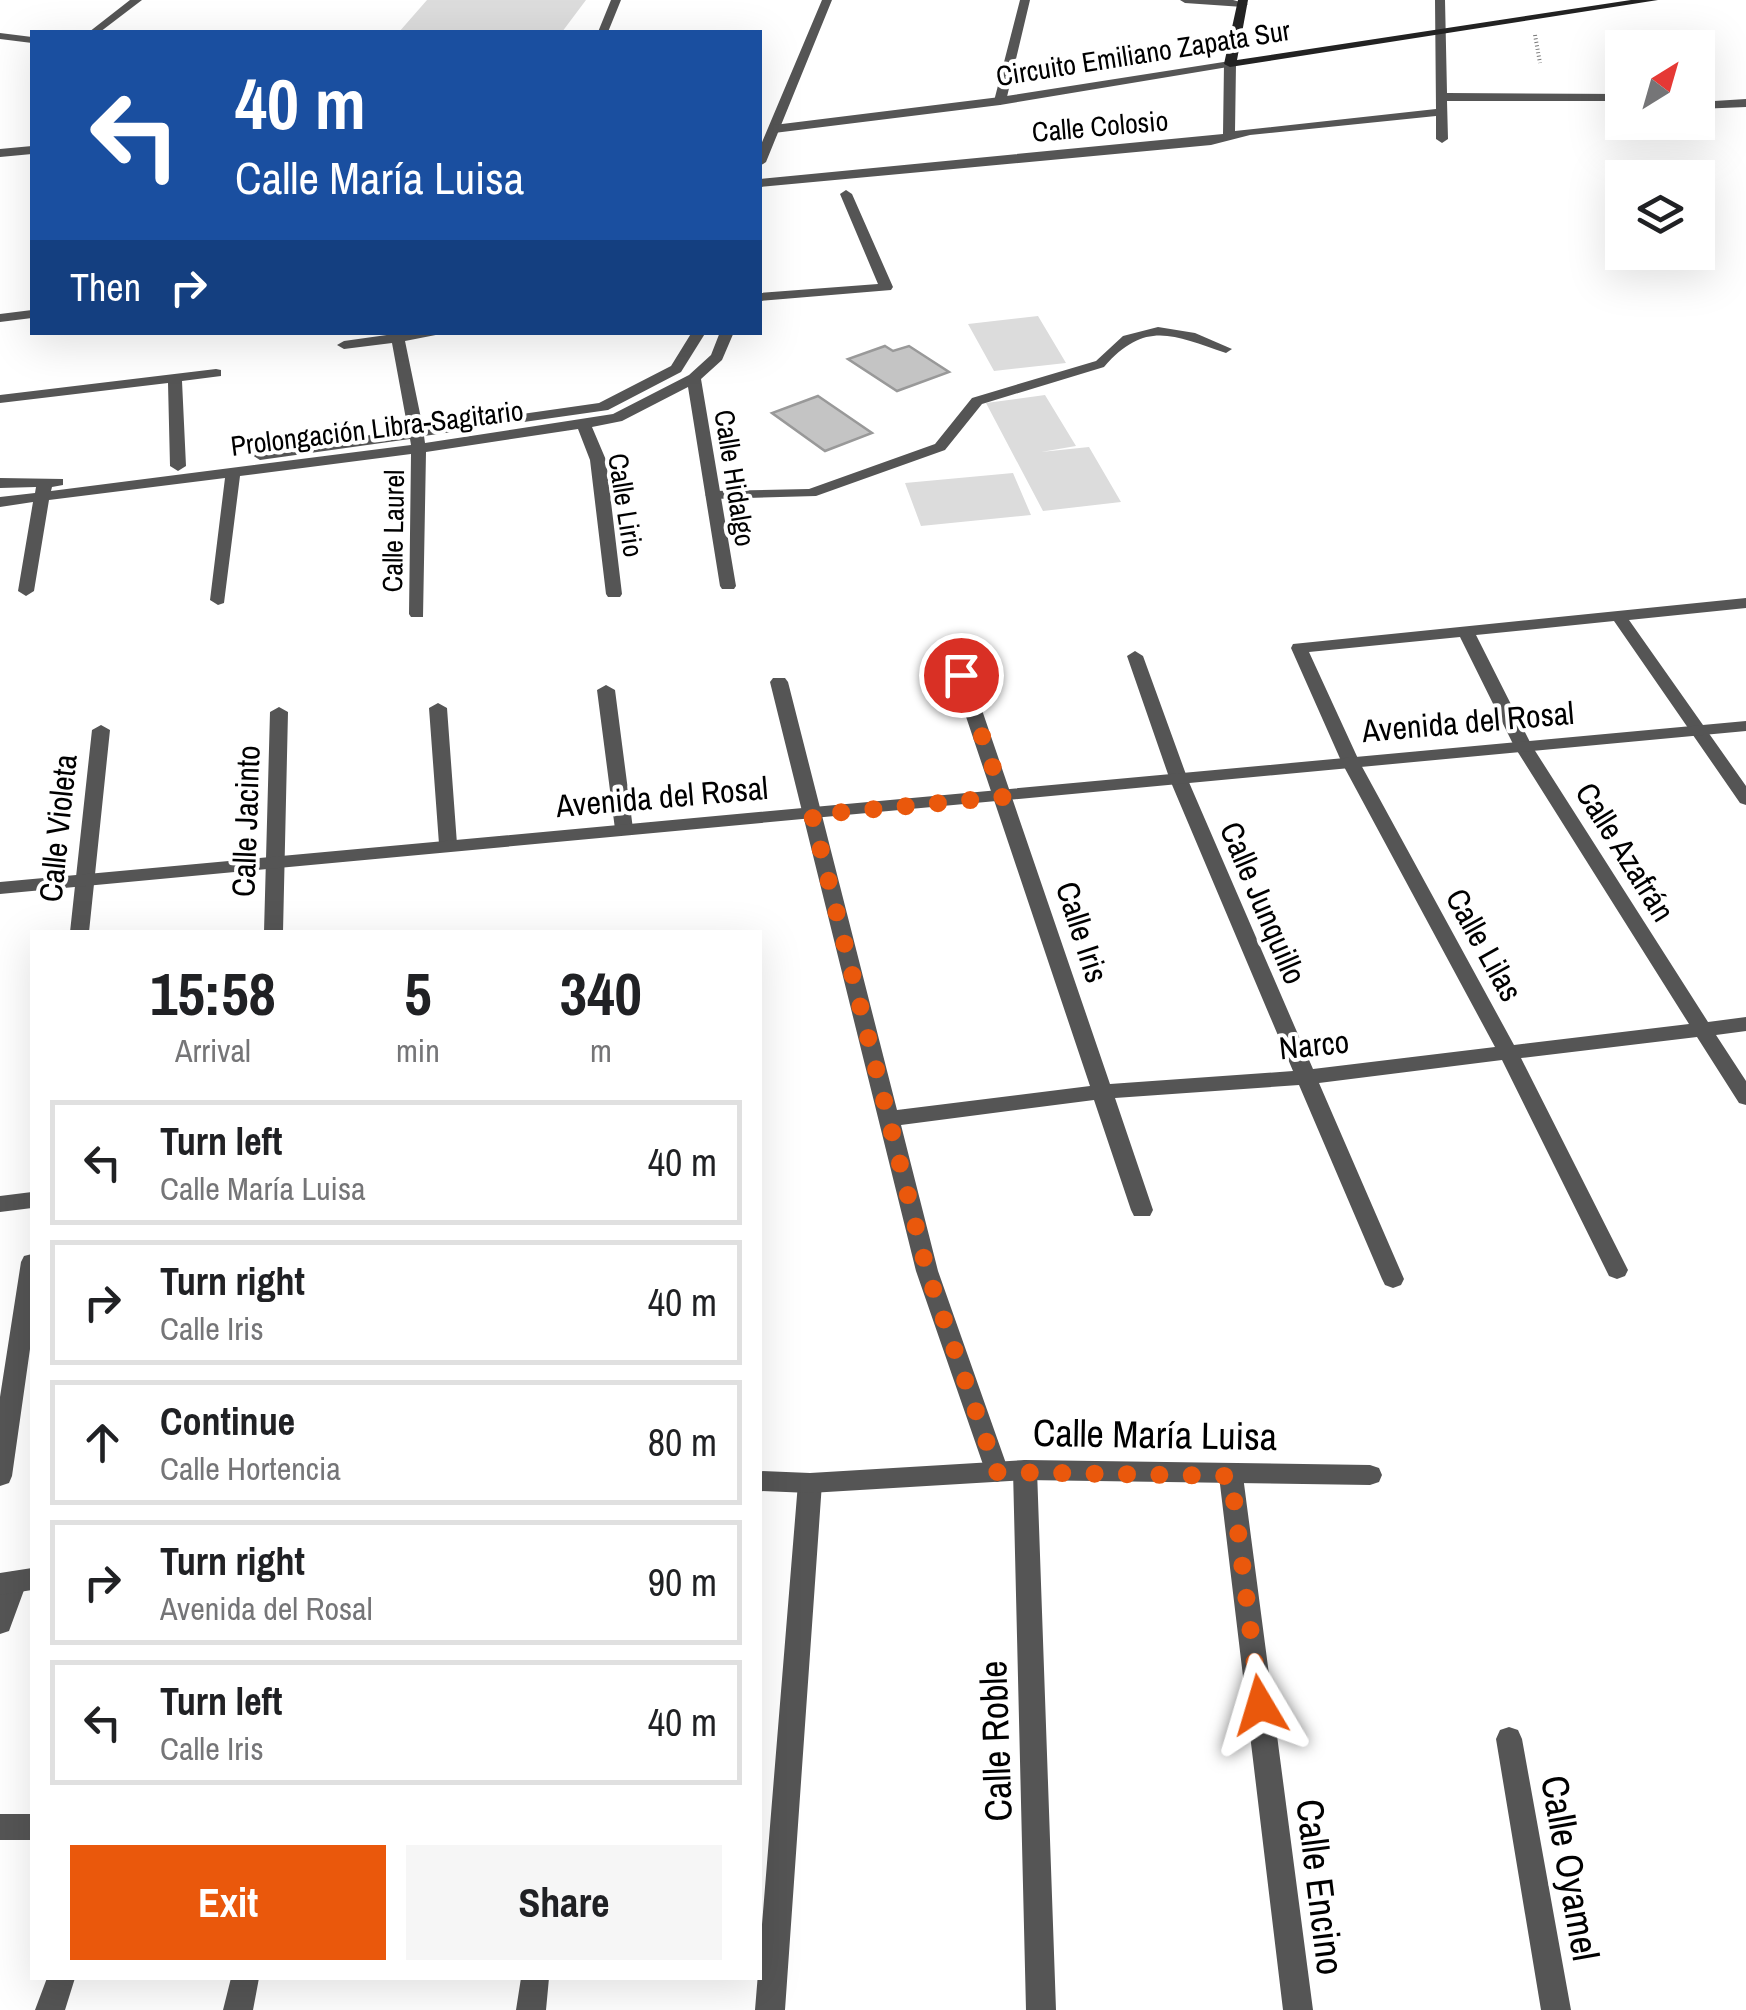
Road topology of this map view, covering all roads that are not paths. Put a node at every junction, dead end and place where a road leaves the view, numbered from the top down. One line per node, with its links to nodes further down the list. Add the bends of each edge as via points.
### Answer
1 (137, 0): 9 (street)
2 (616, 0): 10 (street)
3 (827, 0): 22 (street)
4 (1026, 0): 17 (street)
5 (1185, 0): 8 (street)
6 (1440, 0): 11 (street)
7 (1653, 0): 11 (main road, Circuito Emiliano Zapata Sur)
8 (1243, 2): 14 (main road)
9 (97, 30)
10 (605, 30)
11 (1440, 32): 14 (main road, Circuito Emiliano Zapata Sur); 15 (street)
12 (0, 36): 13 (street)
13 (30, 40)
14 (1230, 64): 17 (street, Circuito Emiliano Zapata Sur); 23 (street)
15 (1444, 97): 16 (street); 20 (street)
16 (1605, 98)
17 (1000, 101): 22 (street, Circuito Emiliano Zapata Sur)
18 (1746, 103): 19 (street)
19 (1715, 105)
20 (1443, 112): 23 (street, Calle Colosio); 24 (street)
21 (762, 125): 22 (street, Circuito Emiliano Zapata Sur)
22 (774, 129): 27 (street)
23 (1229, 138): 28 (street, Calle Colosio)
24 (1442, 139)
25 (30, 150): 26 (street)
26 (0, 152)
27 (762, 156)
28 (762, 183)
29 (846, 194): 30 (street, via 886,287)
30 (762, 296)
31 (30, 314): 32 (street)
32 (0, 318)
33 (421, 335): 36 (street)
34 (697, 335): 44 (street, Prolongación Libra-Sagitario, via 676,369 603,408)
35 (725, 335): 40 (street, Prolongación Libra-Sagitario, via 717,358)
36 (398, 338): 37 (street); 44 (street, Calle Laurel)
37 (344, 345)
38 (1226, 349): 49 (lane, via 1190,333 1143,330 1100,364 976,401 940,447 810,493)
39 (216, 374): 41 (street)
40 (694, 378): 43 (street, Prolongación Libra-Sagitario, via 617,418); 49 (street, Calle Hidalgo)
41 (175, 379): 42 (street); 45 (street)
42 (0, 399)
43 (584, 425): 44 (street, Prolongación Libra-Sagitario); 53 (street, Calle Lirio, via 598,460)
44 (418, 441): 45 (street, Prolongación Libra-Sagitario); 46 (street, Prolongación Libra-Sagitario); 56 (street, Calle Laurel)
45 (178, 466): 48 (street, Prolongación Libra-Sagitario)
46 (233, 472): 48 (street, Prolongación Libra-Sagitario); 54 (street)
47 (0, 483): 48 (street, Prolongación Libra-Sagitario)
48 (45, 491): 50 (street, Prolongación Libra-Sagitario); 52 (street)
49 (712, 495): 51 (street, Calle Hidalgo)
50 (0, 502)
51 (728, 586)
52 (26, 591)
53 (614, 594)
54 (218, 600)
55 (1746, 603): 57 (street)
56 (418, 614)
57 (1617, 614): 58 (street); 67 (street)
58 (1466, 630): 68 (street, Calle Azafrán); 69 (street, Calle Lilas, via 1298,648)
59 (1135, 656): 70 (street, Calle Junquillo)
60 (961, 675): 71 (street, Calle Iris)
61 (779, 682): 73 (street)
62 (606, 690): 74 (street)
63 (438, 708): 75 (street)
64 (279, 712): 76 (street, Calle Jacinto)
65 (1746, 726): 67 (street, Avenida del Rosal)
66 (101, 730): 77 (street, Calle Violeta)
67 (1698, 731): 68 (street, Avenida del Rosal); 72 (street)
68 (1523, 746): 69 (street, Avenida del Rosal); 82 (street, Calle Azafrán)
69 (1351, 763): 70 (street, Avenida del Rosal); 83 (street, Calle Lilas)
70 (1178, 780): 71 (street, Avenida del Rosal); 84 (street, Calle Junquillo)
71 (1003, 797): 73 (street, Avenida del Rosal); 85 (street, Calle Iris)
72 (1746, 799)
73 (812, 815): 74 (street, Avenida del Rosal); 87 (street)
74 (624, 830): 75 (street, Avenida del Rosal)
75 (448, 844): 76 (street, Avenida del Rosal)
76 (276, 862): 77 (street, Avenida del Rosal); 80 (street, Calle Jacinto)
77 (86, 880): 78 (street, Avenida del Rosal); 79 (street, Calle Violeta)
78 (0, 888)
79 (79, 930)
80 (273, 930)
81 (1746, 1024): 82 (street, Narco)
82 (1701, 1028): 83 (street, Narco); 86 (street, Calle Azafrán)
83 (1507, 1050): 84 (street, Narco); 91 (street, Calle Lilas)
84 (1305, 1077): 85 (street, Narco); 93 (street, Calle Junquillo)
85 (1101, 1092): 87 (street, Narco); 90 (street, Calle Iris)
86 (1746, 1098)
87 (888, 1119): 95 (street, via 927,1271)
88 (30, 1200): 89 (street)
89 (0, 1204)
90 (1142, 1210)
91 (1617, 1270)
92 (30, 1275): 97 (street)
93 (1393, 1279)
94 (1025, 1470): 95 (street, Calle María Luisa); 98 (street, Calle María Luisa); 113 (street, Calle Roble)
95 (997, 1472): 100 (street, Calle María Luisa)
96 (1370, 1475): 98 (street, Calle María Luisa)
97 (0, 1476)
98 (1231, 1476): 114 (street, Calle Encino)
99 (762, 1480): 100 (street, Calle María Luisa)
100 (810, 1483): 112 (street)
101 (15, 1582): 102 (street)
102 (0, 1623)
103 (1509, 1738): 115 (street, Calle Oyamel)
104 (30, 1826): 105 (street)
105 (0, 1827)
106 (60, 1980): 109 (street)
107 (245, 1980): 110 (street)
108 (535, 1980): 111 (street)
109 (50, 2010)
110 (238, 2010)
111 (530, 2010)
112 (770, 2010)
113 (1041, 2010)
114 (1298, 2010)
115 (1556, 2010)

